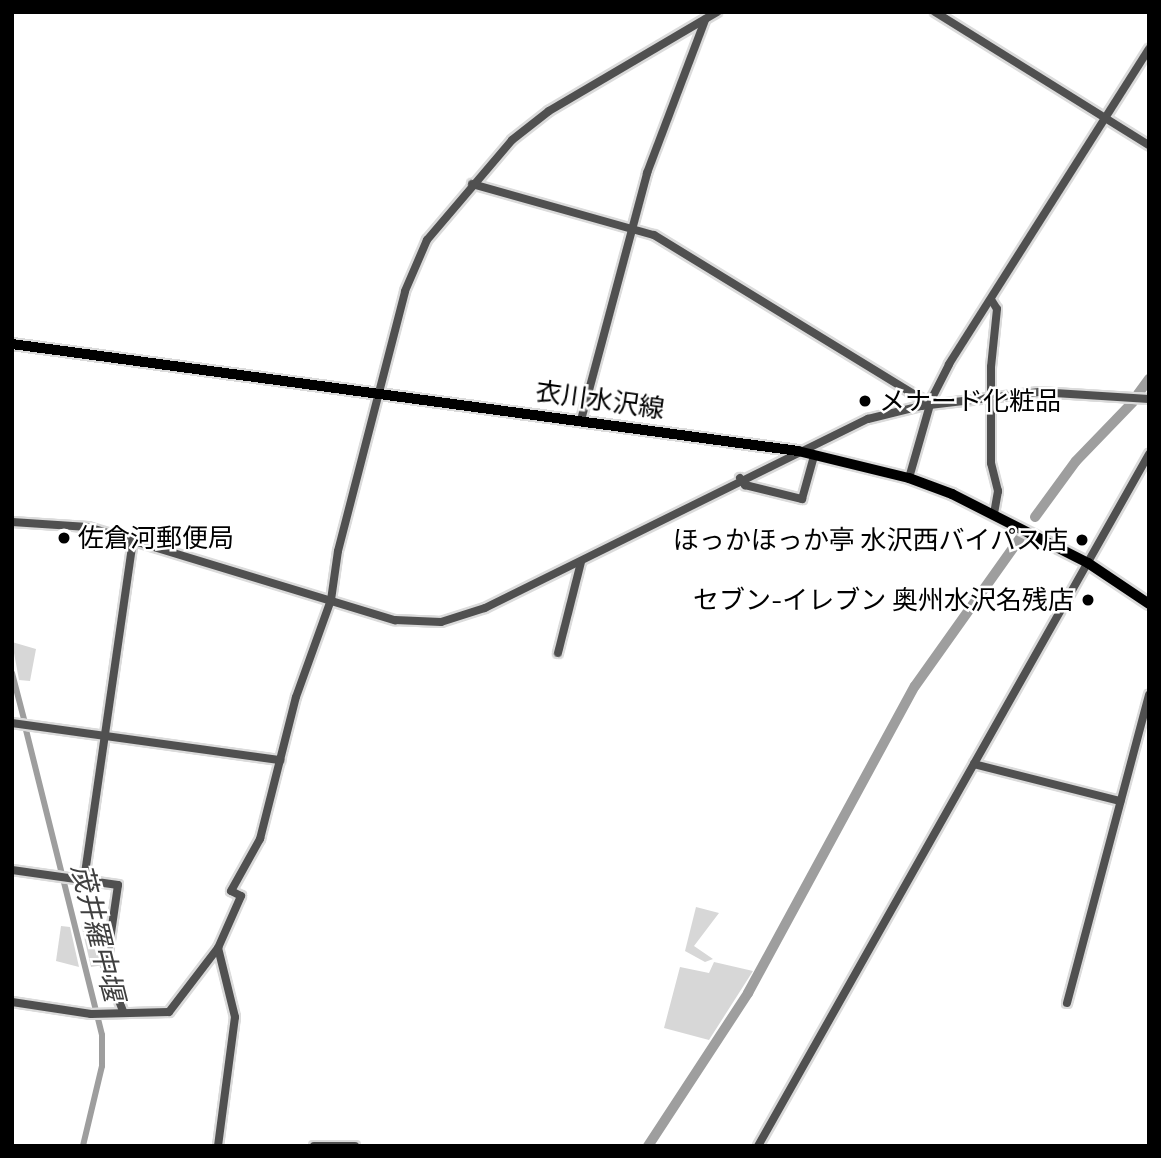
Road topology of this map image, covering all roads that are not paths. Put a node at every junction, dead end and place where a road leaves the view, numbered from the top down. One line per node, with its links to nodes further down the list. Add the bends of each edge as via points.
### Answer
1 (717, 12): 3 (street)
2 (935, 12): 5 (street)
3 (705, 20): 7 (street, via 549,111 512,140); 8 (street, via 647,173)
4 (1149, 49): 5 (street)
5 (1105, 119): 6 (street); 9 (street)
6 (1149, 145)
7 (472, 184): 8 (street); 11 (street, via 427,240 416,264)
8 (632, 228): 14 (street, via 670,244 920,398); 15 (street)
9 (992, 301): 12 (street, via 997,309); 14 (street)
10 (12, 344): 11 (main road, 衣川水沢線)
11 (380, 396): 15 (main road, 衣川水沢線); 26 (street, via 338,551)
12 (992, 396): 13 (street, via 1039,392); 14 (street); 21 (street, via 991,463 998,491)
13 (1149, 399)
14 (925, 406): 16 (street, via 868,419); 20 (street)
15 (582, 420): 16 (main road, 衣川水沢線)
16 (798, 451): 18 (main road, 衣川水沢線); 19 (street)
17 (1149, 454): 25 (street)
18 (814, 456): 19 (street, via 802,499 745,485); 20 (main road, 衣川水沢線)
19 (740, 478): 24 (street)
20 (909, 478): 21 (main road, 衣川水沢線)
21 (994, 514): 25 (main road, 衣川水沢線)
22 (12, 522): 23 (street, via 88,527)
23 (133, 540): 26 (street); 31 (street)
24 (581, 562): 26 (street, via 485,608 441,622 395,620); 28 (street)
25 (1088, 563): 27 (main road, 衣川水沢線); 33 (street)
26 (331, 600): 32 (street)
27 (1149, 604)
28 (558, 653)
29 (1149, 695): 34 (street)
30 (12, 723): 31 (street)
31 (104, 735): 32 (street); 36 (street)
32 (280, 760): 37 (street, via 260,839 231,891 241,896)
33 (974, 764): 34 (street); 44 (street)
34 (1120, 801): 39 (street)
35 (12, 870): 36 (street)
36 (84, 880): 40 (street, via 118,885 106,967)
37 (218, 948): 40 (street, via 169,1012); 41 (street, via 235,1017)
38 (12, 1002): 40 (street, via 97,1013)
39 (1067, 1003)
40 (123, 1011)
41 (218, 1146)
42 (314, 1146): 43 (street)
43 (355, 1146)
44 (758, 1146)

